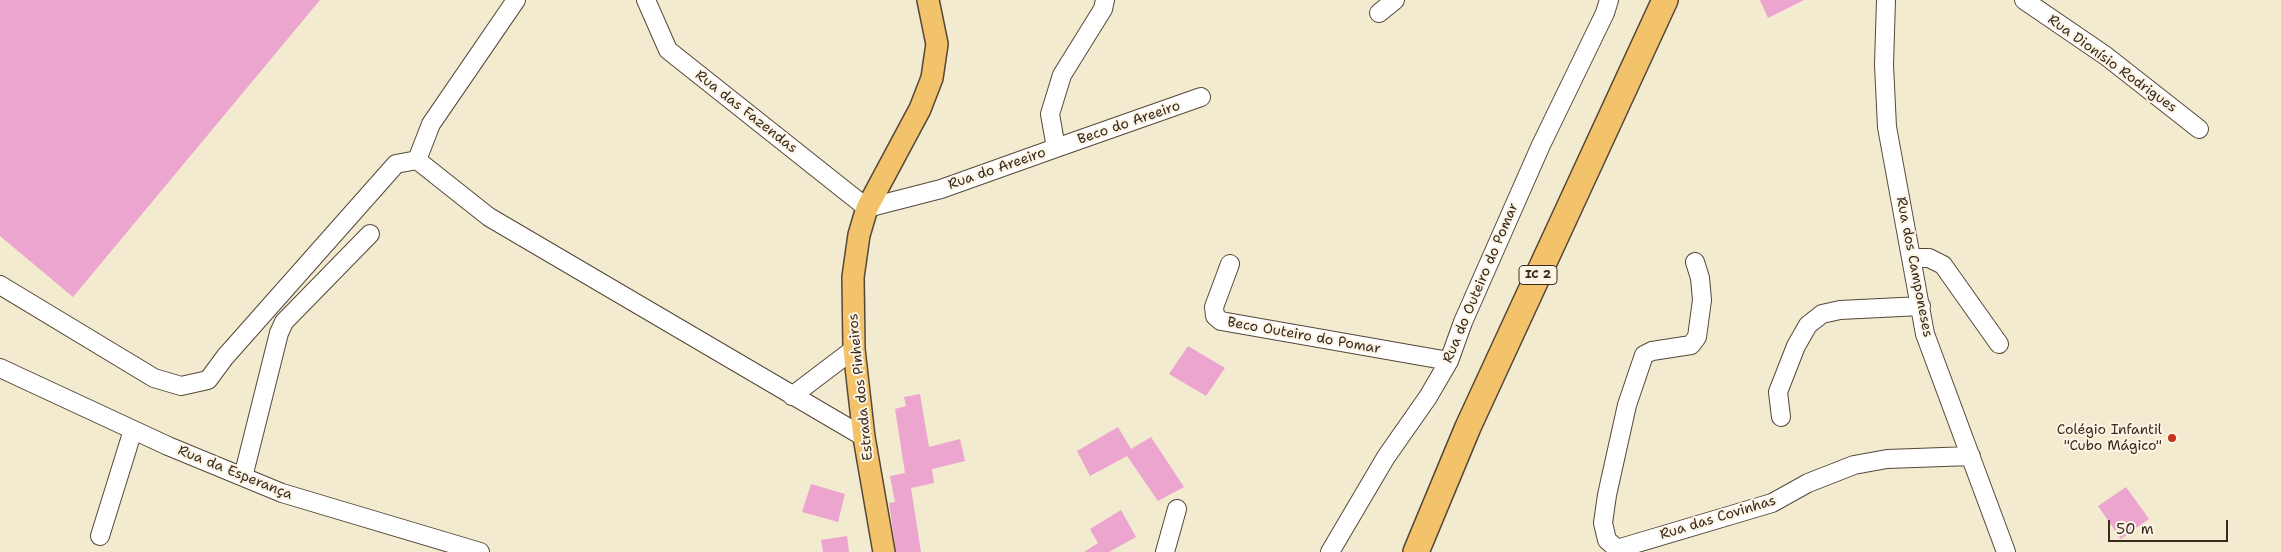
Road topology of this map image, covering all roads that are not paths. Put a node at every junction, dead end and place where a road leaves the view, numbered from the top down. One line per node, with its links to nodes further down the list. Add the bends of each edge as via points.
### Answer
1 (516, 0): 15 (street, via 431,124)
2 (646, 0): 16 (street, Rua das Fazendas, via 668,50)
3 (928, 0): 16 (main road, Estrada dos Pinheiros, via 937,44 932,78 920,108)
4 (1105, 0): 14 (street, Rua do Areeiro, via 1103,9 1062,75 1050,114)
5 (1395, 0): 11 (street)
6 (1608, 0): 25 (street, Rua do Outeiro do Pomar, via 1605,13 1541,145 1474,296)
7 (1647, 0): 39 (highway, IC 2, via 1474,374)
8 (1665, 0): 40 (highway, IC 2, via 1468,427)
9 (1886, 0): 18 (street, Rua dos Camponeses, via 1884,65 1887,127)
10 (2024, 0): 13 (street, Rua Dionísio Rodrigues, via 2106,56)
11 (1379, 14)
12 (1201, 97): 14 (street, Beco do Areeiro)
13 (2199, 129)
14 (1056, 148): 16 (street, Rua do Areeiro, via 942,189)
15 (417, 160): 21 (street, via 396,164 208,380 181,386 154,378); 27 (street, via 489,217)
16 (867, 208): 24 (main road, Estrada dos Pinheiros, via 853,277)
17 (370, 234): 32 (street, via 284,322)
18 (1912, 258): 22 (street, Rua dos Camponeses); 23 (street, via 1930,258 1943,266)
19 (1695, 262): 31 (street, Rua das Covinhas, via 1702,300 1697,337 1691,345 1644,355 1627,405 1603,523 1607,540 1617,548 1772,503 1808,483 1854,465 1887,459)
20 (1230, 264): 25 (street, Beco Outeiro do Pomar, via 1214,307 1215,316 1221,322)
21 (0, 285)
22 (1921, 306): 28 (street, via 1840,310 1822,314 1808,325 1796,346 1778,392); 31 (street, Rua dos Camponeses, via 1925,334)
23 (1999, 344)
24 (854, 349): 27 (street); 30 (main road, Estrada dos Pinheiros)
25 (1449, 361): 38 (street, Rua do Outeiro do Pomar, via 1386,457)
26 (0, 368): 29 (street, Rua da Esperança)
27 (792, 396): 30 (street)
28 (1781, 416)
29 (133, 430): 32 (street, Rua da Esperança); 34 (street)
30 (864, 437): 36 (main road, Estrada dos Pinheiros)
31 (1970, 456): 41 (street, Rua dos Camponeses)
32 (243, 477): 35 (street, Rua da Esperança, via 282,493)
33 (1177, 509): 37 (street)
34 (100, 536)
35 (480, 552)
36 (884, 552)
37 (1165, 552)
38 (1330, 552)
39 (1398, 552)
40 (1416, 552)
41 (2006, 552)

